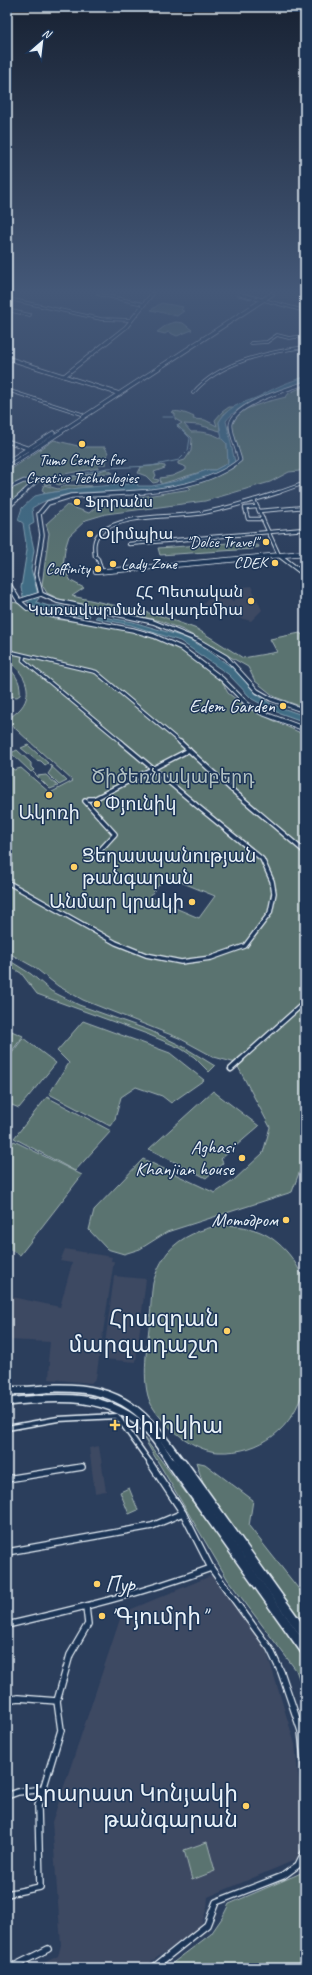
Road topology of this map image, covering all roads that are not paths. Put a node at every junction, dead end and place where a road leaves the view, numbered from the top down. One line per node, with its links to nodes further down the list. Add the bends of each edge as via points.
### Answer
1 (96, 386): 6 (street)
2 (128, 386): 6 (main road)
3 (199, 386): 7 (street)
4 (297, 386): 31 (street, via 250,404 235,415 231,425 240,460 228,470 170,489 71,496 48,503 39,514 42,535 36,574)
5 (7, 390): 8 (street)
6 (118, 393): 8 (main road); 11 (main road)
7 (193, 393)
8 (82, 414): 10 (main road)
9 (7, 441): 10 (street)
10 (28, 448): 11 (street); 12 (main road)
11 (34, 450): 13 (main road)
12 (7, 462)
13 (7, 468)
14 (305, 482): 16 (street)
15 (7, 489): 19 (street, via 24,481 35,482)
16 (254, 500): 18 (street); 28 (street, via 203,513 144,519 111,526 98,534 94,540 95,556)
17 (305, 506): 20 (street)
18 (257, 507): 20 (street); 21 (street, via 245,508 248,519)
19 (7, 510)
20 (259, 511): 21 (street)
21 (263, 519): 23 (street)
22 (305, 529): 23 (street)
23 (268, 532): 24 (street); 26 (street)
24 (129, 544)
25 (305, 554): 26 (main road)
26 (280, 557): 27 (main road); 29 (street)
27 (121, 571): 28 (main road); 28 (main road, via 96,574)
28 (102, 572)
29 (305, 575)
30 (7, 581): 32 (street)
31 (40, 595): 32 (street); 35 (street, via 153,622 197,640 226,657 257,691)
32 (22, 600): 36 (street, via 27,608 47,614 116,626 167,641 201,662 247,704)
33 (7, 651): 34 (street)
34 (24, 656): 37 (street, via 96,672); 38 (street, via 23,660)
35 (305, 711)
36 (305, 728)
37 (189, 750): 38 (street); 41 (street)
38 (153, 768): 39 (street, via 94,799); 43 (street, via 262,859 272,881 274,893 270,913 245,946 211,958 181,962 146,955 116,943)
39 (89, 798)
40 (85, 801): 42 (street, via 115,834)
41 (305, 852)
42 (93, 858)
43 (7, 882)
44 (305, 1002): 45 (street)
45 (231, 1069)
46 (7, 1390): 56 (main road, via 14,1392 86,1389 102,1392 136,1408 159,1432)
47 (7, 1402): 57 (main road, via 54,1398 92,1399 120,1408 139,1421)
48 (7, 1428): 51 (street, via 58,1419 117,1416)
49 (82, 1467): 50 (street)
50 (7, 1479)
51 (184, 1513): 52 (street, via 152,1526); 53 (street)
52 (7, 1552)
53 (211, 1568): 54 (street, via 162,1586); 60 (street, via 270,1649 281,1672 301,1731)
54 (86, 1607): 55 (street); 59 (street, via 88,1624 70,1655)
55 (7, 1625)
56 (305, 1635)
57 (305, 1650)
58 (7, 1700): 59 (street, via 18,1698)
59 (57, 1701): 61 (street, via 61,1730)
60 (305, 1770)
61 (44, 1789): 62 (street); 64 (street, via 38,1806 40,1887)
62 (7, 1796)
63 (305, 1851): 67 (street, via 298,1866 272,1881 216,1902 207,1925)
64 (7, 1894)
65 (48, 1949): 66 (street, via 16,1965)
66 (7, 1966)
67 (152, 1968)

